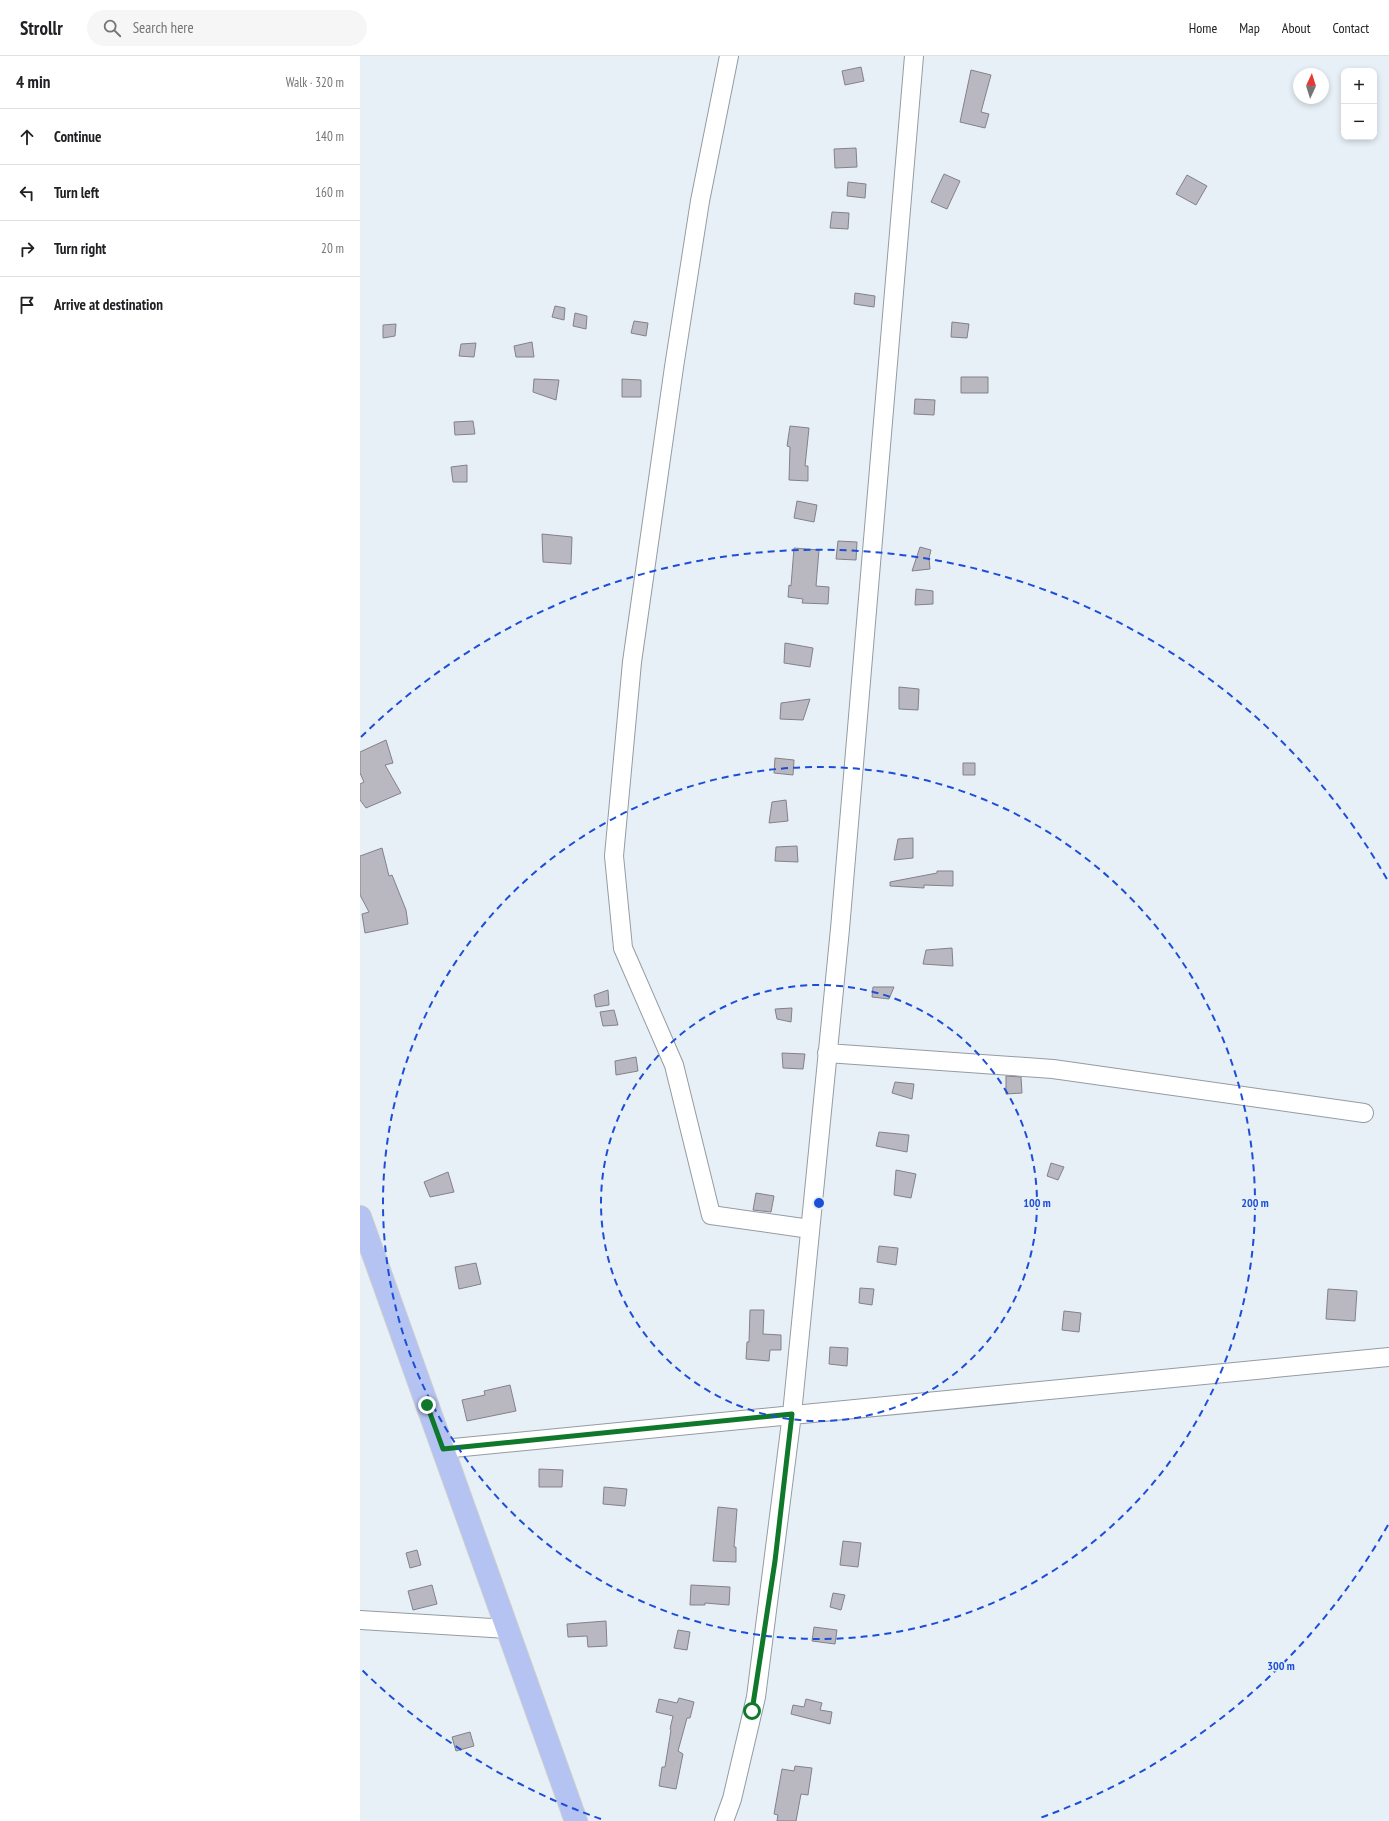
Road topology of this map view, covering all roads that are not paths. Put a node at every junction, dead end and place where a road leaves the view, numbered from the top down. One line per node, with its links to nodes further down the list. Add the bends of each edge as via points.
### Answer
1 (729, 56): 6 (street, via 700,201 674,367 632,662 614,856 623,948 674,1066 711,1215)
2 (914, 56): 3 (street)
3 (828, 1053): 4 (street, via 1053,1069); 6 (street)
4 (1364, 1112)
5 (360, 1217): 9 (main road)
6 (810, 1229): 8 (street)
7 (1389, 1357): 8 (street)
8 (792, 1414): 9 (street); 13 (street, via 756,1696 732,1799)
9 (443, 1449): 11 (main road)
10 (360, 1620): 11 (street)
11 (508, 1629): 12 (main road)
12 (576, 1821)
13 (724, 1821)

